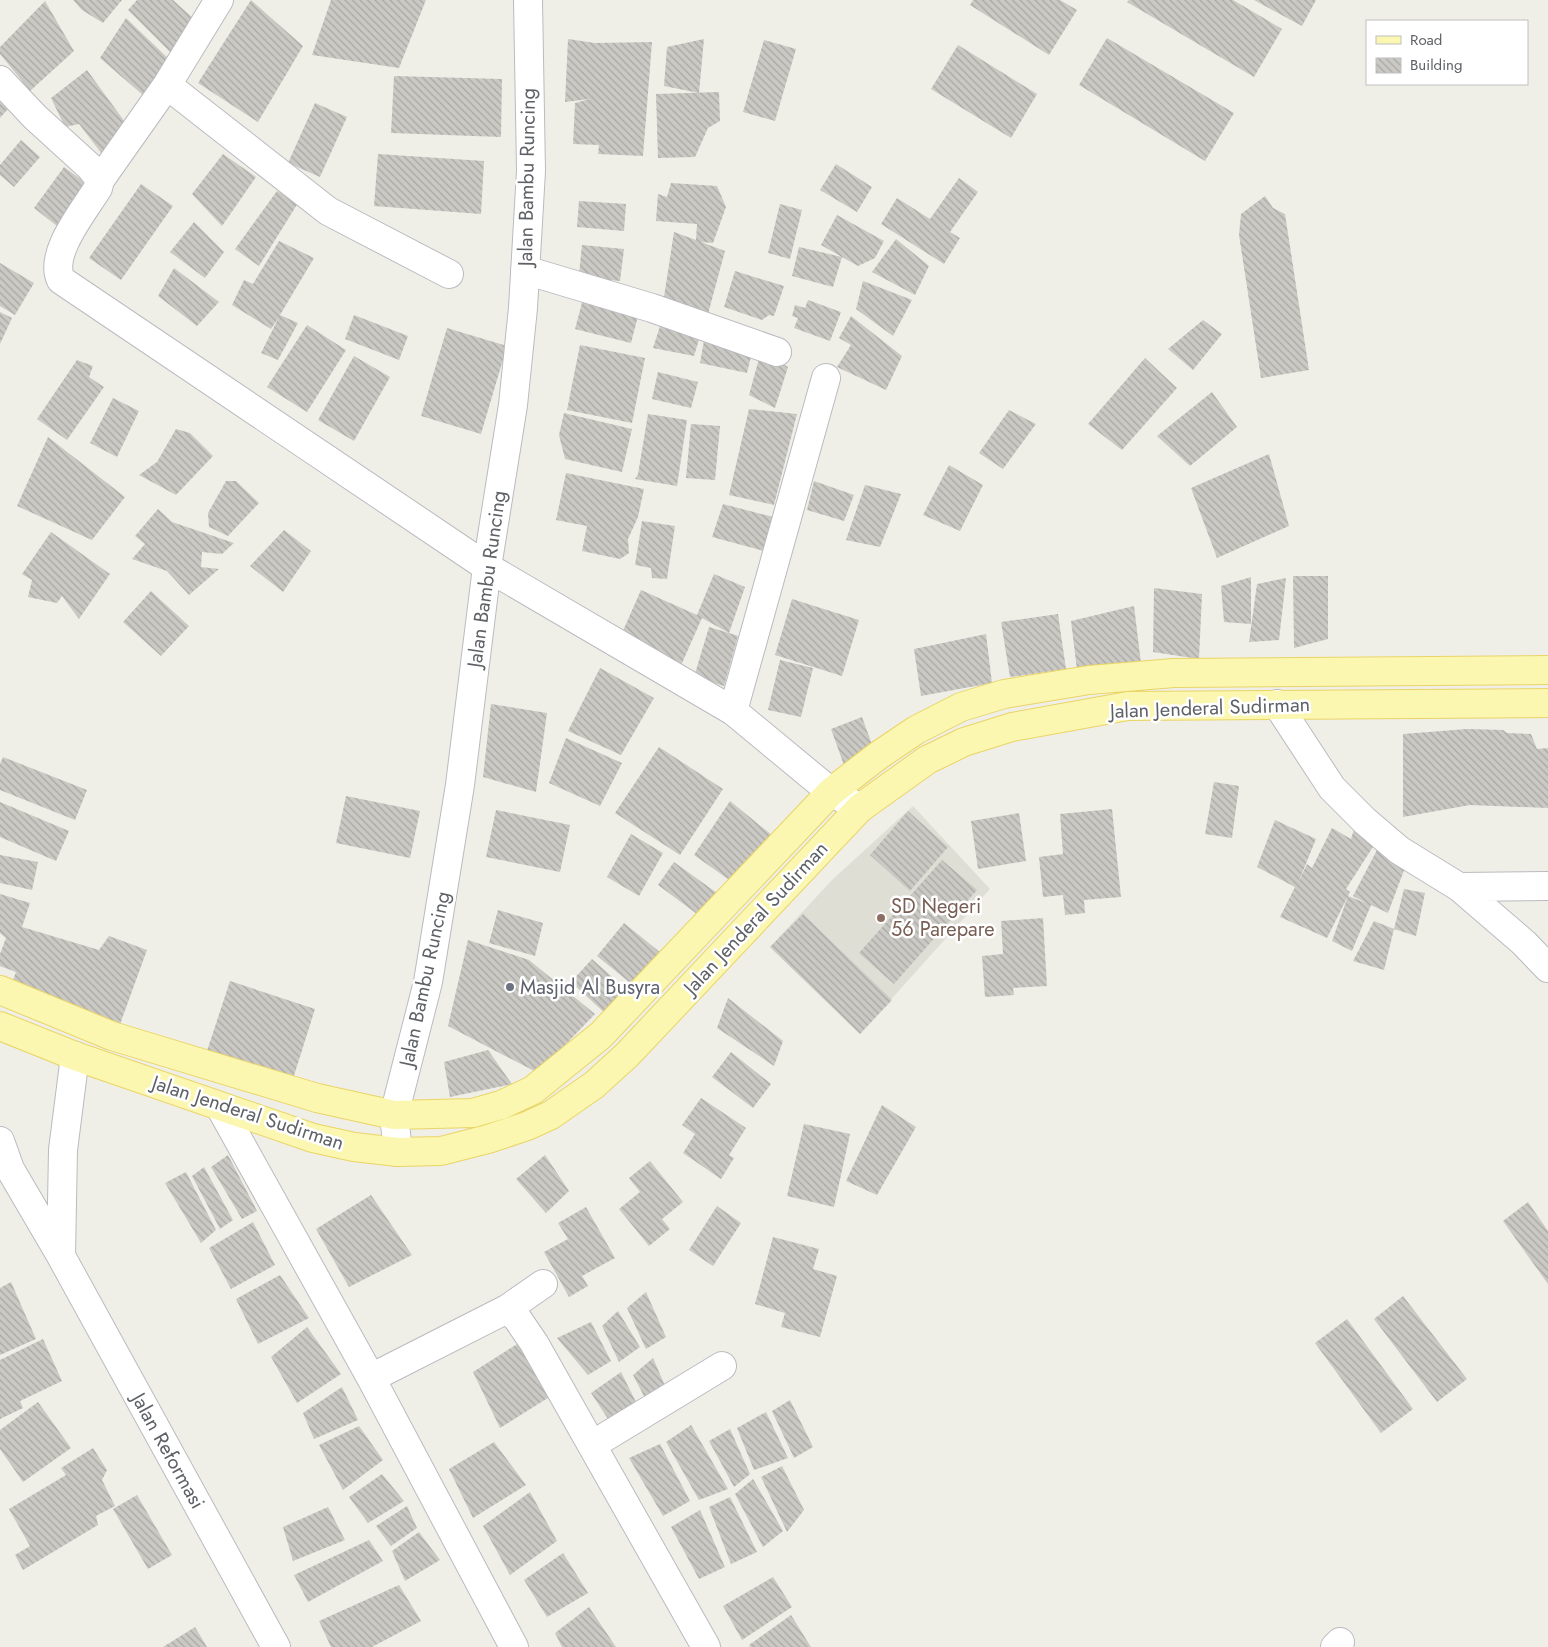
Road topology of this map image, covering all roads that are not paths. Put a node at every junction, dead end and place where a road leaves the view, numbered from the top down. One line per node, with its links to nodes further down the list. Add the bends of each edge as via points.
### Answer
1 (219, 0): 4 (street)
2 (528, 0): 6 (street, Jalan Bambu Runcing, via 531,171)
3 (0, 80): 5 (street, via 35,117 92,168)
4 (167, 85): 5 (street); 7 (street, via 328,211)
5 (100, 180): 10 (street, via 63,245 57,272 61,280)
6 (525, 270): 8 (street, via 652,308); 10 (street, Jalan Bambu Runcing, via 514,405)
7 (449, 274)
8 (777, 352)
9 (826, 378): 14 (street)
10 (487, 568): 14 (street); 24 (street, Jalan Bambu Runcing, via 460,785 428,982)
11 (1548, 670): 15 (main road, Jalan Jenderal Sudirman, via 1174,673 1089,680 1004,694 961,707 916,730)
12 (1548, 703): 13 (main road, Jalan Jenderal Sudirman)
13 (1277, 704): 16 (main road, Jalan Jenderal Sudirman, via 1128,706 1012,727 964,742 927,760); 18 (street, via 1332,788 1399,850)
14 (733, 711): 15 (street)
15 (831, 792): 16 (street); 24 (main road, Jalan Jenderal Sudirman, via 601,1035 533,1090 473,1113)
16 (860, 808): 26 (main road, Jalan Jenderal Sudirman, via 627,1055 594,1085 551,1115 526,1126 441,1151)
17 (1548, 886): 18 (street)
18 (1460, 888): 19 (street)
19 (1548, 968)
20 (0, 990): 24 (main road, Jalan Jenderal Sudirman, via 112,1036 307,1095)
21 (0, 1026): 22 (main road, Jalan Jenderal Sudirman)
22 (75, 1056): 23 (main road, Jalan Jenderal Sudirman); 27 (street, via 63,1150)
23 (220, 1107): 26 (main road, Jalan Jenderal Sudirman, via 313,1138); 31 (street)
24 (394, 1115): 26 (street, Jalan Bambu Runcing)
25 (0, 1141): 27 (street, Jalan Reformasi, via 10,1169)
26 (398, 1152)
27 (61, 1256): 33 (street, Jalan Reformasi)
28 (543, 1284): 29 (street)
29 (507, 1309): 31 (street); 32 (street, via 530,1336)
30 (722, 1366): 32 (street)
31 (371, 1378): 34 (street)
32 (592, 1445): 35 (street)
33 (276, 1647)
34 (514, 1647)
35 (706, 1647)

